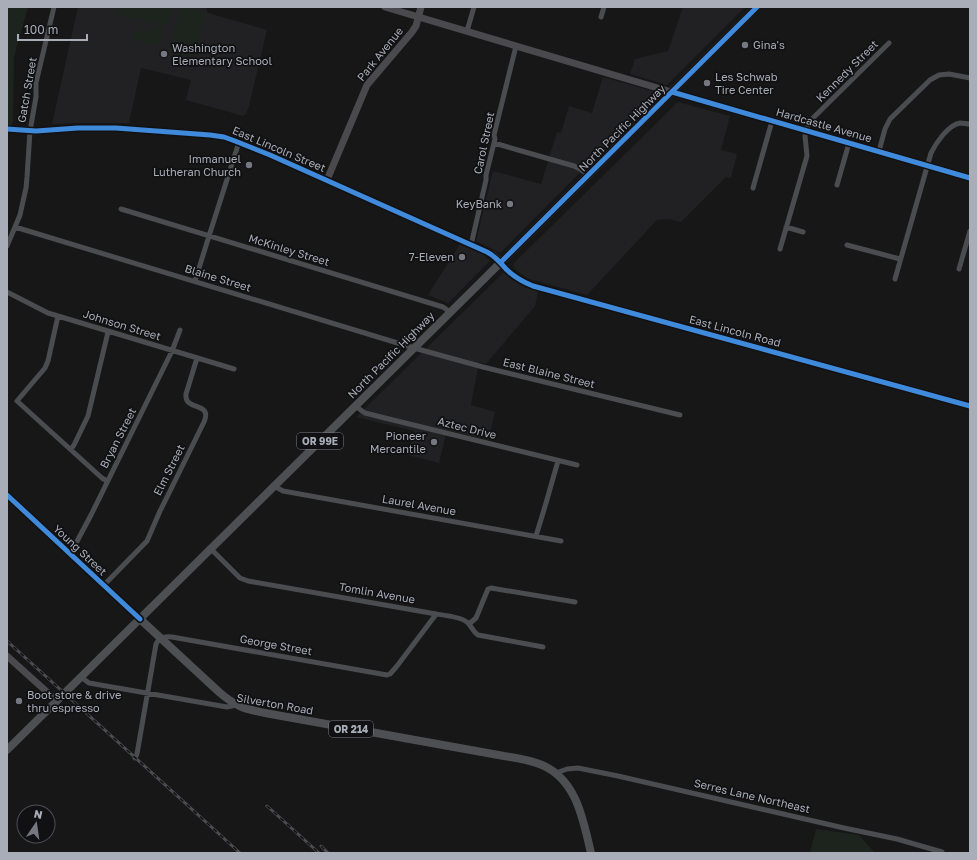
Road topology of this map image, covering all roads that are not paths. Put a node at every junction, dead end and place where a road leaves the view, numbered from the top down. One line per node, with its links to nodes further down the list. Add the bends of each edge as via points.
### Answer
1 (54, 7): 17 (street, Gatch Street, via 36,83)
2 (385, 7): 7 (street, Hardcastle Avenue)
3 (421, 7): 7 (street, Park Avenue)
4 (474, 7): 9 (street)
5 (604, 7): 8 (street)
6 (757, 7): 13 (main road, North Pacific Highway / OR 99E)
7 (418, 17): 9 (street, Hardcastle Avenue); 26 (street, Park Avenue, via 410,35 367,85)
8 (601, 17)
9 (467, 31): 11 (street, Hardcastle Avenue)
10 (889, 43): 18 (street, Kennedy Street, via 810,121)
11 (516, 46): 13 (street, Hardcastle Avenue); 20 (street, Carol Street)
12 (970, 78): 22 (street, via 939,75 926,83 890,118)
13 (672, 92): 14 (street, Hardcastle Avenue); 24 (main road, North Pacific Highway / OR 99E)
14 (772, 121): 18 (street, Hardcastle Avenue); 28 (street)
15 (970, 124): 23 (street, via 960,123 947,130 934,147)
16 (7, 129): 17 (street, East Lincoln Street)
17 (30, 131): 19 (street, East Lincoln Street, via 128,128 215,135); 30 (street, Gatch Street, via 28,177)
18 (806, 131): 21 (street, Hardcastle Avenue); 31 (street, via 807,156)
19 (239, 142): 26 (street, East Lincoln Street); 34 (street)
20 (494, 143): 24 (street, via 551,159 580,169); 35 (street, Carol Street)
21 (849, 143): 22 (street, Hardcastle Avenue); 27 (street)
22 (879, 151): 23 (street, Hardcastle Avenue)
23 (927, 166): 25 (street, Hardcastle Avenue); 39 (street)
24 (588, 175): 40 (main road, North Pacific Highway / OR 99E)
25 (970, 178)
26 (327, 180): 35 (street, East Lincoln Street)
27 (837, 185)
28 (752, 188)
29 (121, 210): 34 (street, McKinley Street)
30 (15, 227): 37 (street, Gatch Street); 43 (street, Blaine Street)
31 (786, 227): 33 (street); 38 (street)
32 (970, 231): 41 (street)
33 (803, 232)
34 (209, 236): 43 (street); 45 (street, McKinley Street, via 436,305)
35 (472, 245): 40 (street, East Lincoln Street)
36 (847, 245): 39 (street)
37 (7, 246)
38 (780, 248)
39 (900, 259): 42 (street)
40 (501, 262): 45 (main road, North Pacific Highway / OR 99E); 54 (street, East Lincoln Road, via 517,278 533,286)
41 (959, 269)
42 (895, 278)
43 (195, 281): 49 (street, Blaine Street)
44 (7, 292): 46 (street, Johnson Street)
45 (450, 312): 49 (main road, North Pacific Highway / OR 99E)
46 (58, 316): 48 (street, Johnson Street); 56 (street, via 45,368 17,401)
47 (180, 330): 50 (street, Bryan Street)
48 (108, 332): 50 (street, Johnson Street); 56 (street, via 88,416)
49 (414, 348): 53 (main road, North Pacific Highway / OR 99E); 55 (street, East Blaine Street)
50 (172, 351): 51 (street, Johnson Street); 59 (street, Bryan Street)
51 (197, 358): 52 (street, Johnson Street); 66 (street, Elm Street, via 186,398 188,403 204,411 204,422 147,541)
52 (234, 369)
53 (355, 406): 57 (street, Aztec Drive, via 365,413); 60 (main road, North Pacific Highway / OR 99E)
54 (970, 406)
55 (680, 415)
56 (71, 449): 59 (street)
57 (558, 461): 58 (street, Aztec Drive); 62 (street)
58 (577, 465)
59 (107, 482): 65 (street, Bryan Street)
60 (274, 486): 62 (street, Laurel Avenue, via 283,491); 64 (main road, North Pacific Highway / OR 99E)
61 (7, 495): 65 (street, Young Street)
62 (536, 536): 63 (street, Laurel Avenue)
63 (561, 541)
64 (211, 549): 68 (street, Tomlin Avenue, via 240,578 248,581); 69 (main road, North Pacific Highway / OR 99E)
65 (70, 553): 66 (street, Young Street)
66 (104, 585): 69 (street, Young Street)
67 (574, 602): 70 (street, via 491,588 488,589 476,618)
68 (436, 614): 70 (street, Tomlin Avenue, via 463,620); 71 (street, George Street, via 397,666 388,674 172,637)
69 (140, 619): 71 (main road, Young Street / OR 214); 74 (main road, North Pacific Highway / OR 99E)
70 (469, 624): 72 (street, Tomlin Avenue, via 474,633 481,636)
71 (161, 638): 75 (street, via 156,644); 77 (main road, Young Street / OR 214, via 218,692)
72 (543, 647)
73 (7, 656): 76 (street)
74 (81, 677): 75 (street, Silverton Road, via 89,683); 76 (main road, North Pacific Highway / OR 99E)
75 (148, 693): 77 (street, Silverton Road, via 227,707); 79 (street)
76 (57, 701): 78 (main road, OR 99E)
77 (236, 705): 80 (main road, Silverton Road / OR 214, via 258,712 519,759 547,767)
78 (7, 750)
79 (135, 758)
80 (556, 773): 81 (street, Serres Lane Northeast, via 578,768 612,774 897,839); 82 (main road, OR 214, via 567,783 575,799)
81 (942, 852)
82 (591, 853)

